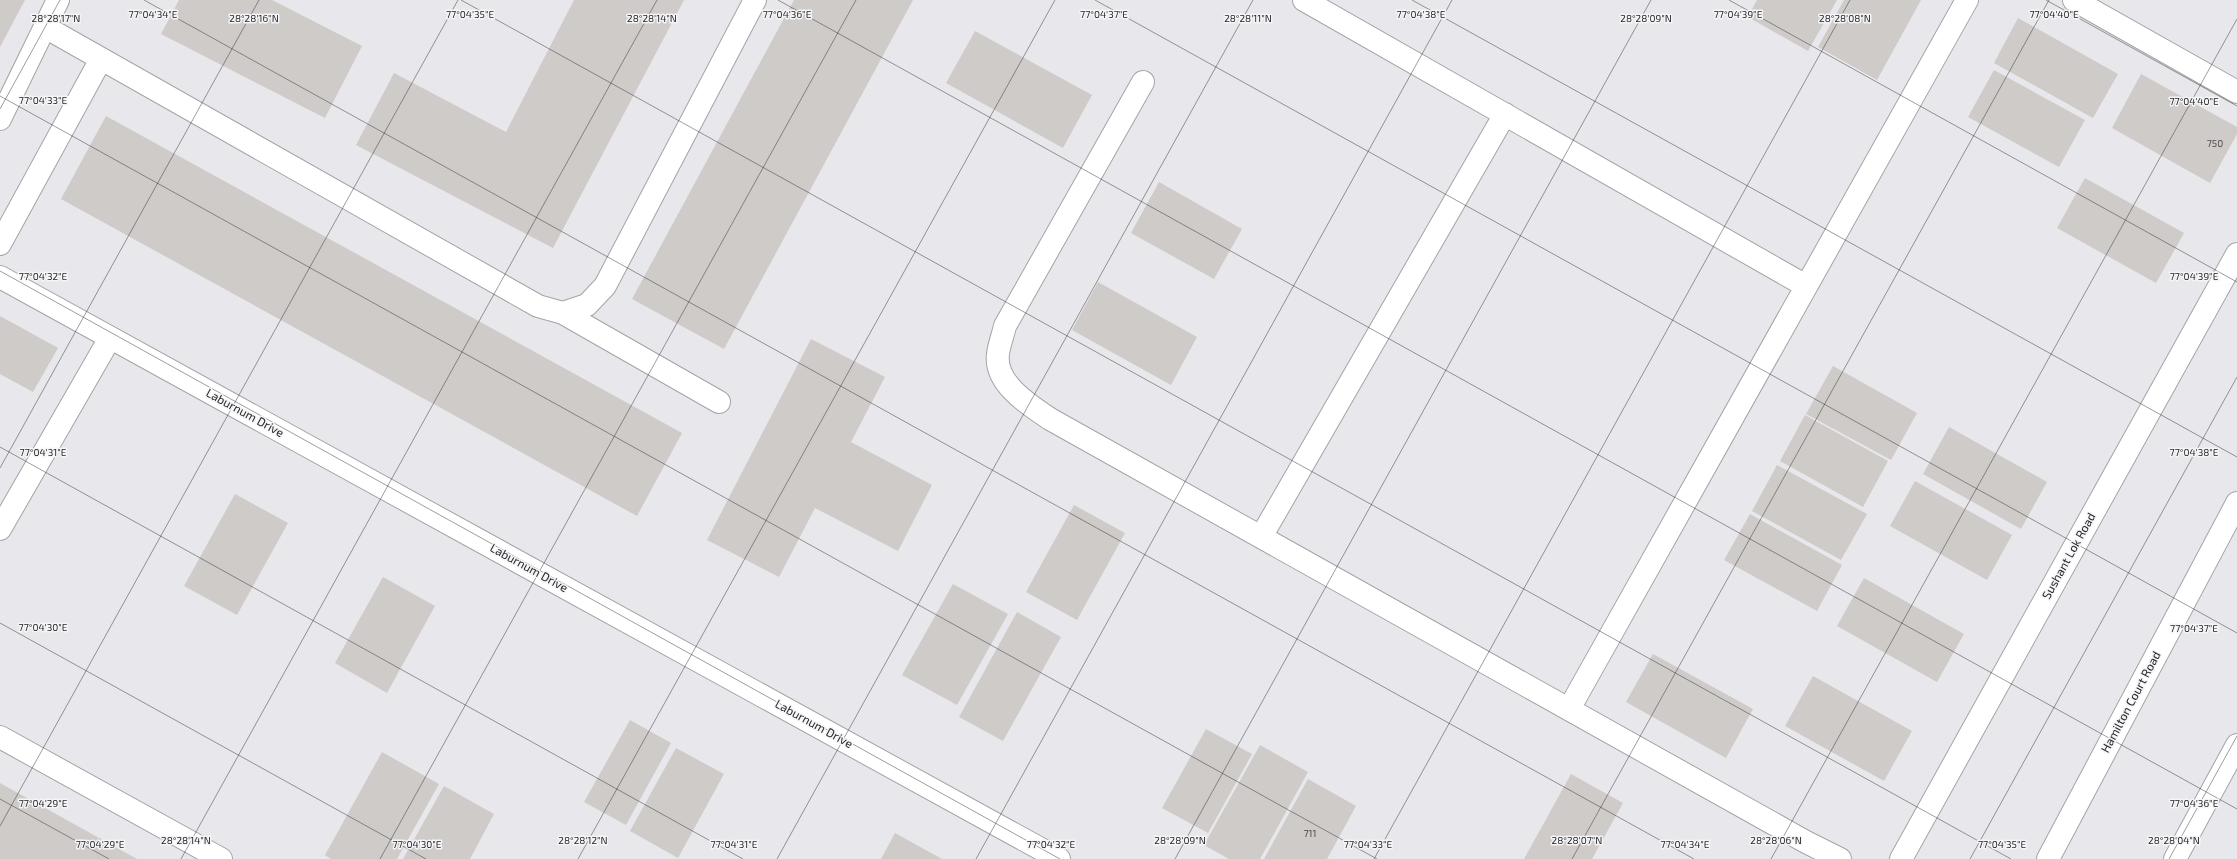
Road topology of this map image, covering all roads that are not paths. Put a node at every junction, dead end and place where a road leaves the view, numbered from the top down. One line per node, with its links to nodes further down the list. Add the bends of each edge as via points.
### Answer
1 (58, 0): 6 (street)
2 (755, 0): 16 (street, via 605,286 587,306)
3 (1304, 0): 10 (street)
4 (1967, 0): 15 (street)
5 (2074, 0): 9 (street)
6 (45, 27): 7 (street); 11 (street)
7 (101, 59): 12 (street); 16 (street, via 538,306)
8 (1143, 82): 21 (street, via 1005,326 997,355 1003,379 1023,400 1050,419)
9 (2237, 92)
10 (1505, 114): 15 (street); 21 (street)
11 (0, 118)
12 (0, 244)
13 (2237, 254): 28 (street, Sushant Lok Road)
14 (0, 277): 17 (street, Laburnum Drive)
15 (1806, 286): 22 (street)
16 (562, 313): 18 (street)
17 (110, 338): 20 (street); 26 (street, Laburnum Drive)
18 (719, 402)
19 (2237, 503): 29 (street, Hamilton Court Road)
20 (0, 529)
21 (1261, 537): 22 (street)
22 (1569, 710): 27 (street)
23 (0, 738): 25 (street)
24 (2237, 745): 30 (street)
25 (221, 859)
26 (1059, 859)
27 (1840, 859)
28 (1901, 859)
29 (2048, 859)
30 (2175, 859)

